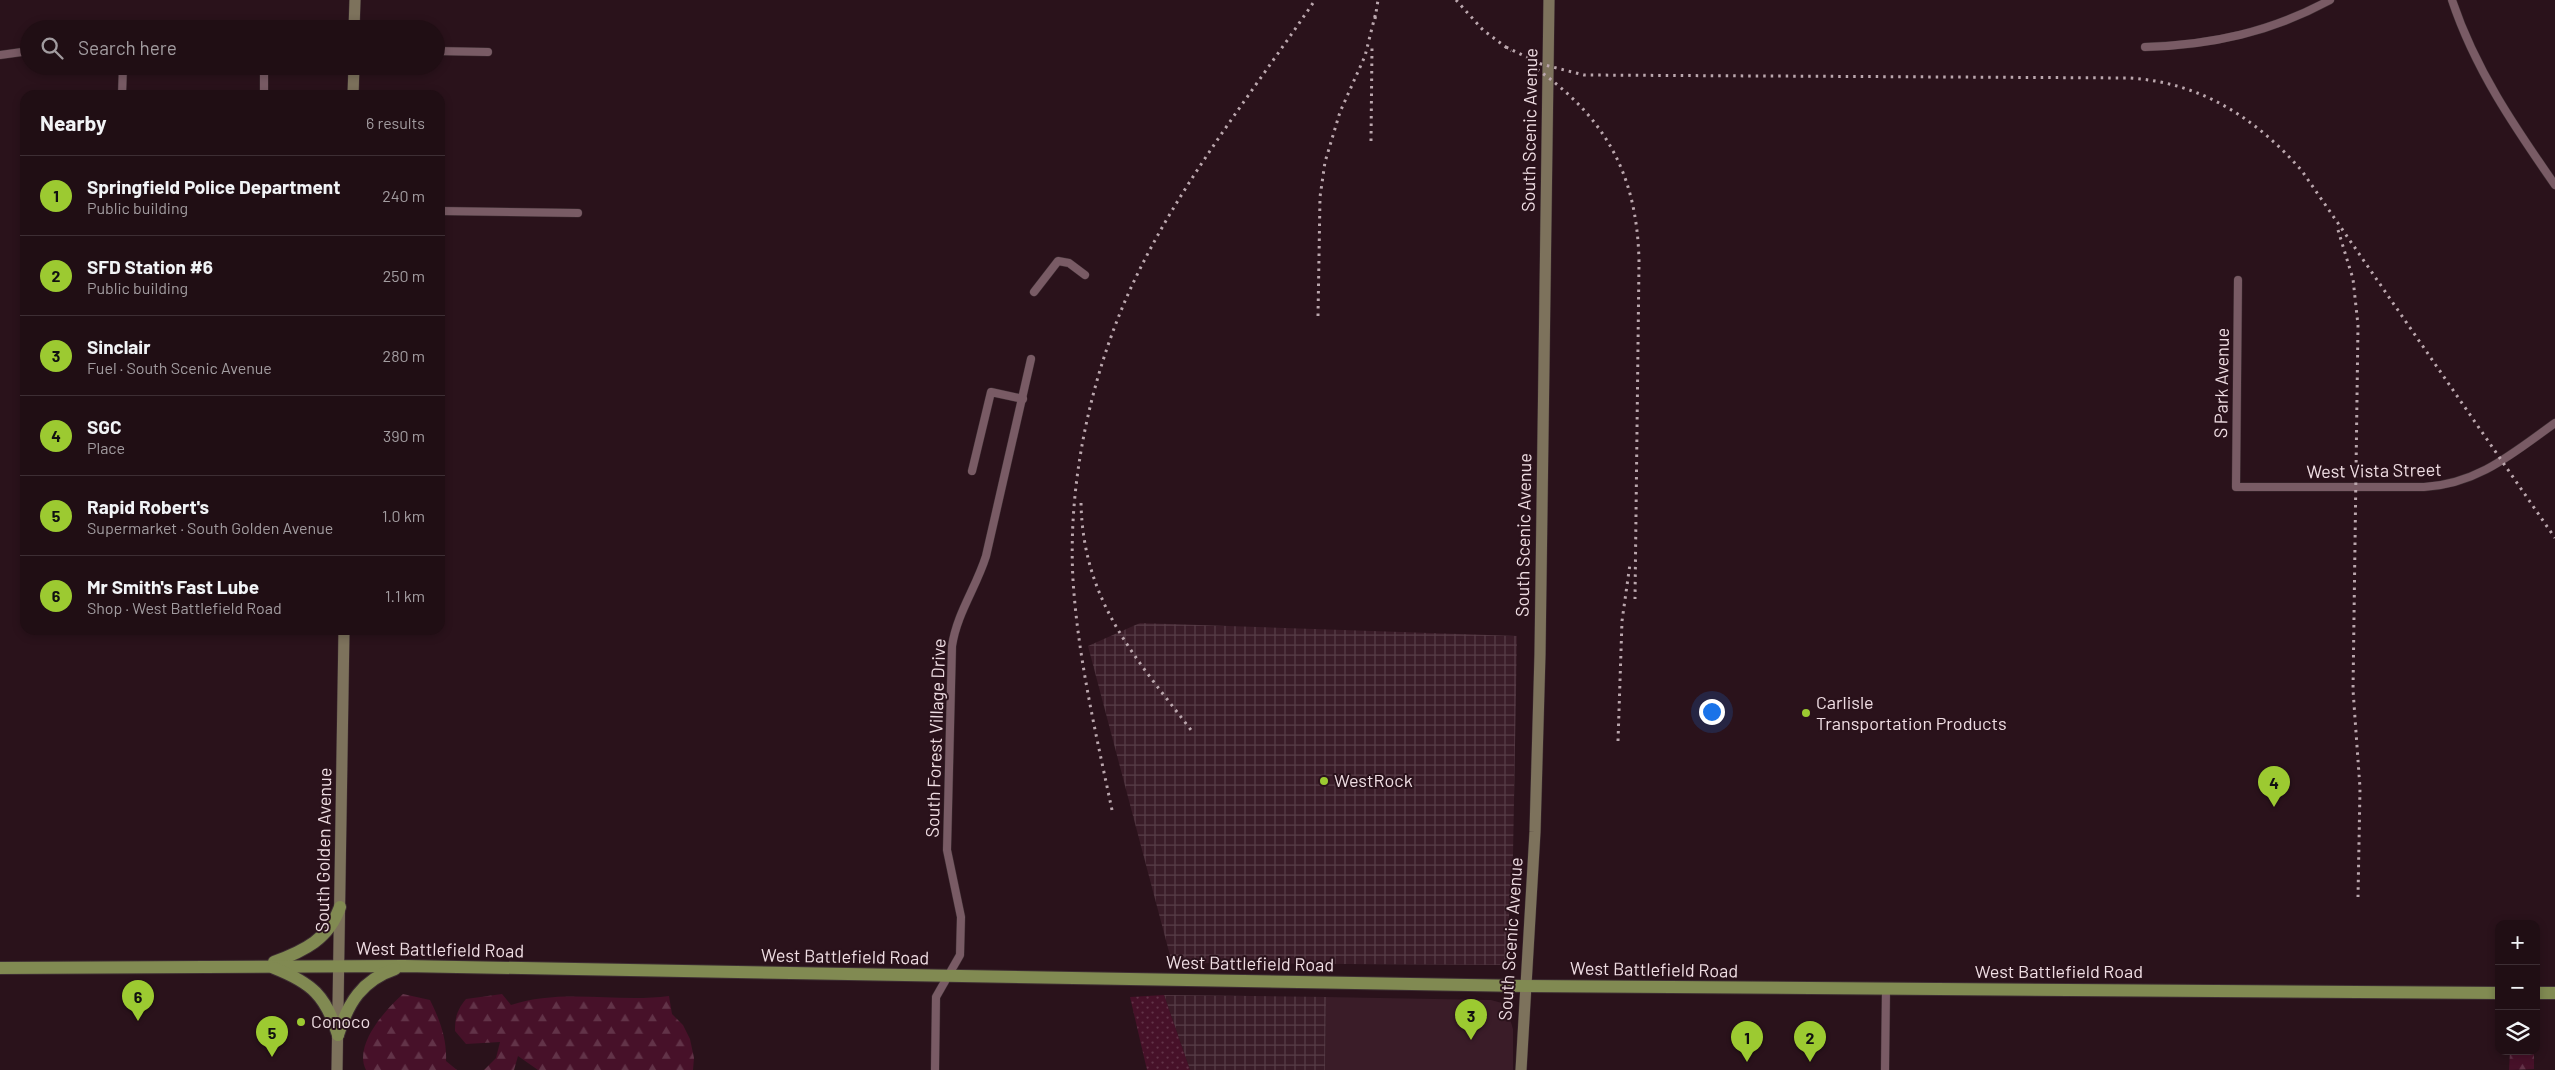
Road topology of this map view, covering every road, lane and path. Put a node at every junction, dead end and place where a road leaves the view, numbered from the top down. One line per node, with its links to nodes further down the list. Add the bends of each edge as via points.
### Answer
1 (355, 0): 5 (main road)
2 (1549, 0): 35 (main road, South Scenic Avenue, via 1540,654 1535,832)
3 (2330, 0): 6 (street, via 2295,18 2250,34 2210,42)
4 (2452, 0): 17 (street, via 2486,81)
5 (354, 20)
6 (2145, 47)
7 (445, 51): 9 (street)
8 (20, 52): 10 (street)
9 (488, 52)
10 (0, 55)
11 (123, 75): 14 (street)
12 (264, 75): 15 (street)
13 (354, 75): 16 (main road)
14 (122, 90)
15 (264, 90)
16 (353, 90)
17 (2555, 185)
18 (445, 211): 19 (street)
19 (578, 213)
20 (1085, 275): 22 (street, via 1069,262 1058,261)
21 (2238, 280): 27 (street, S Park Avenue)
22 (1034, 292)
23 (1031, 359): 24 (street, South Forest Village Drive)
24 (1022, 399): 26 (street, via 991,392); 34 (street, South Forest Village Drive, via 986,556 959,618 952,646 947,850 961,917 960,955)
25 (2555, 423): 27 (street, West Vista Street, via 2483,472 2453,484 2424,487)
26 (972, 471)
27 (2236, 487)
28 (344, 635): 29 (main road, South Golden Avenue)
29 (340, 907): 30 (main road, via 334,924 321,939 301,952); 31 (main road, South Golden Avenue)
30 (267, 965): 31 (main road, West Battlefield Road); 33 (main road, West Battlefield Road); 40 (main road, via 315,990 330,1010)
31 (340, 966): 32 (main road, West Battlefield Road); 40 (main road, South Golden Avenue)
32 (404, 966): 34 (main road, West Battlefield Road); 40 (main road, via 382,974 364,986 349,1006)
33 (0, 968)
34 (949, 976): 35 (main road, West Battlefield Road); 42 (street, South Forest Village Drive, via 936,998)
35 (1524, 986): 36 (main road, West Battlefield Road); 43 (main road, South Scenic Avenue)
36 (1886, 989): 37 (main road, West Battlefield Road); 44 (street)
37 (2495, 993)
38 (2540, 993): 39 (main road)
39 (2555, 993)
40 (338, 1035): 41 (main road, South Golden Avenue)
41 (337, 1070)
42 (935, 1070)
43 (1521, 1070)
44 (1885, 1070)

